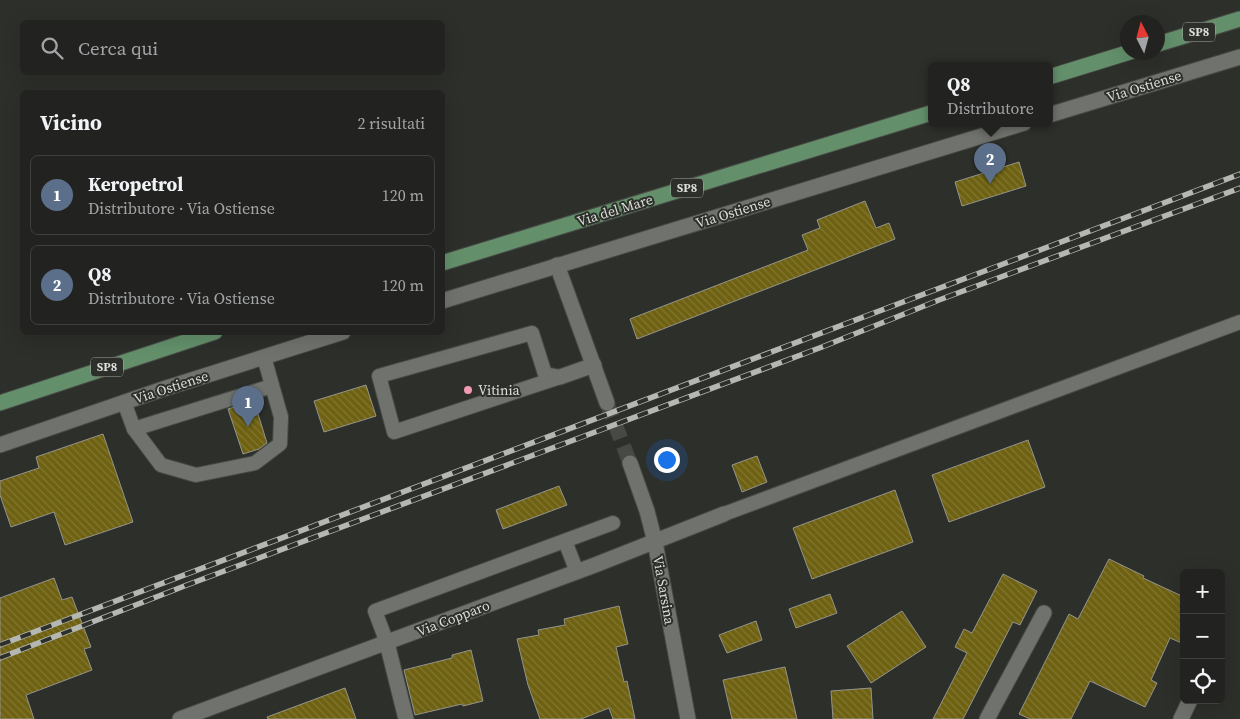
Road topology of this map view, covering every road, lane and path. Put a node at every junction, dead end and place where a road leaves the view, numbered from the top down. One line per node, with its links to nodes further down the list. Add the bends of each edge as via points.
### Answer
1 (1240, 19): 2 (main road, SP8)
2 (1165, 42)
3 (1120, 55): 5 (main road)
4 (1240, 57): 7 (street, Via Ostiense)
5 (1053, 77)
6 (928, 114): 9 (main road, Via del Mare / SP8)
7 (1053, 114)
8 (1011, 127): 10 (street, Via Ostiense)
9 (445, 262)
10 (557, 266): 11 (street, Via Ostiense); 16 (street)
11 (445, 300)
12 (1240, 322): 25 (lane)
13 (206, 335): 20 (main road, SP8)
14 (334, 335): 15 (street, Via Ostiense)
15 (264, 357): 18 (lane); 19 (street, Via Ostiense)
16 (594, 365): 17 (street); 21 (street)
17 (560, 377): 17 (lane, via 544,374 532,333 379,376 394,432)
18 (272, 386): 22 (lane); 22 (lane, via 281,416 280,444 255,463 196,475 160,464)
19 (124, 402): 22 (lane); 23 (street, Via Ostiense)
20 (0, 403)
21 (607, 403)
22 (134, 429)
23 (0, 445)
24 (630, 463): 28 (street, Via Sarsina)
25 (724, 514): 28 (street, Via Copparo)
26 (613, 523): 27 (lane)
27 (565, 541): 29 (lane); 31 (lane, via 375,611)
28 (655, 542): 29 (street, Via Copparo); 35 (street, Via Sarsina)
29 (577, 572): 31 (street, Via Copparo)
30 (1044, 613): 36 (street)
31 (386, 643): 33 (street, Via Copparo); 34 (street)
32 (1188, 704): 37 (street)
33 (180, 719)
34 (406, 719)
35 (688, 719)
36 (988, 719)
37 (1180, 719)

